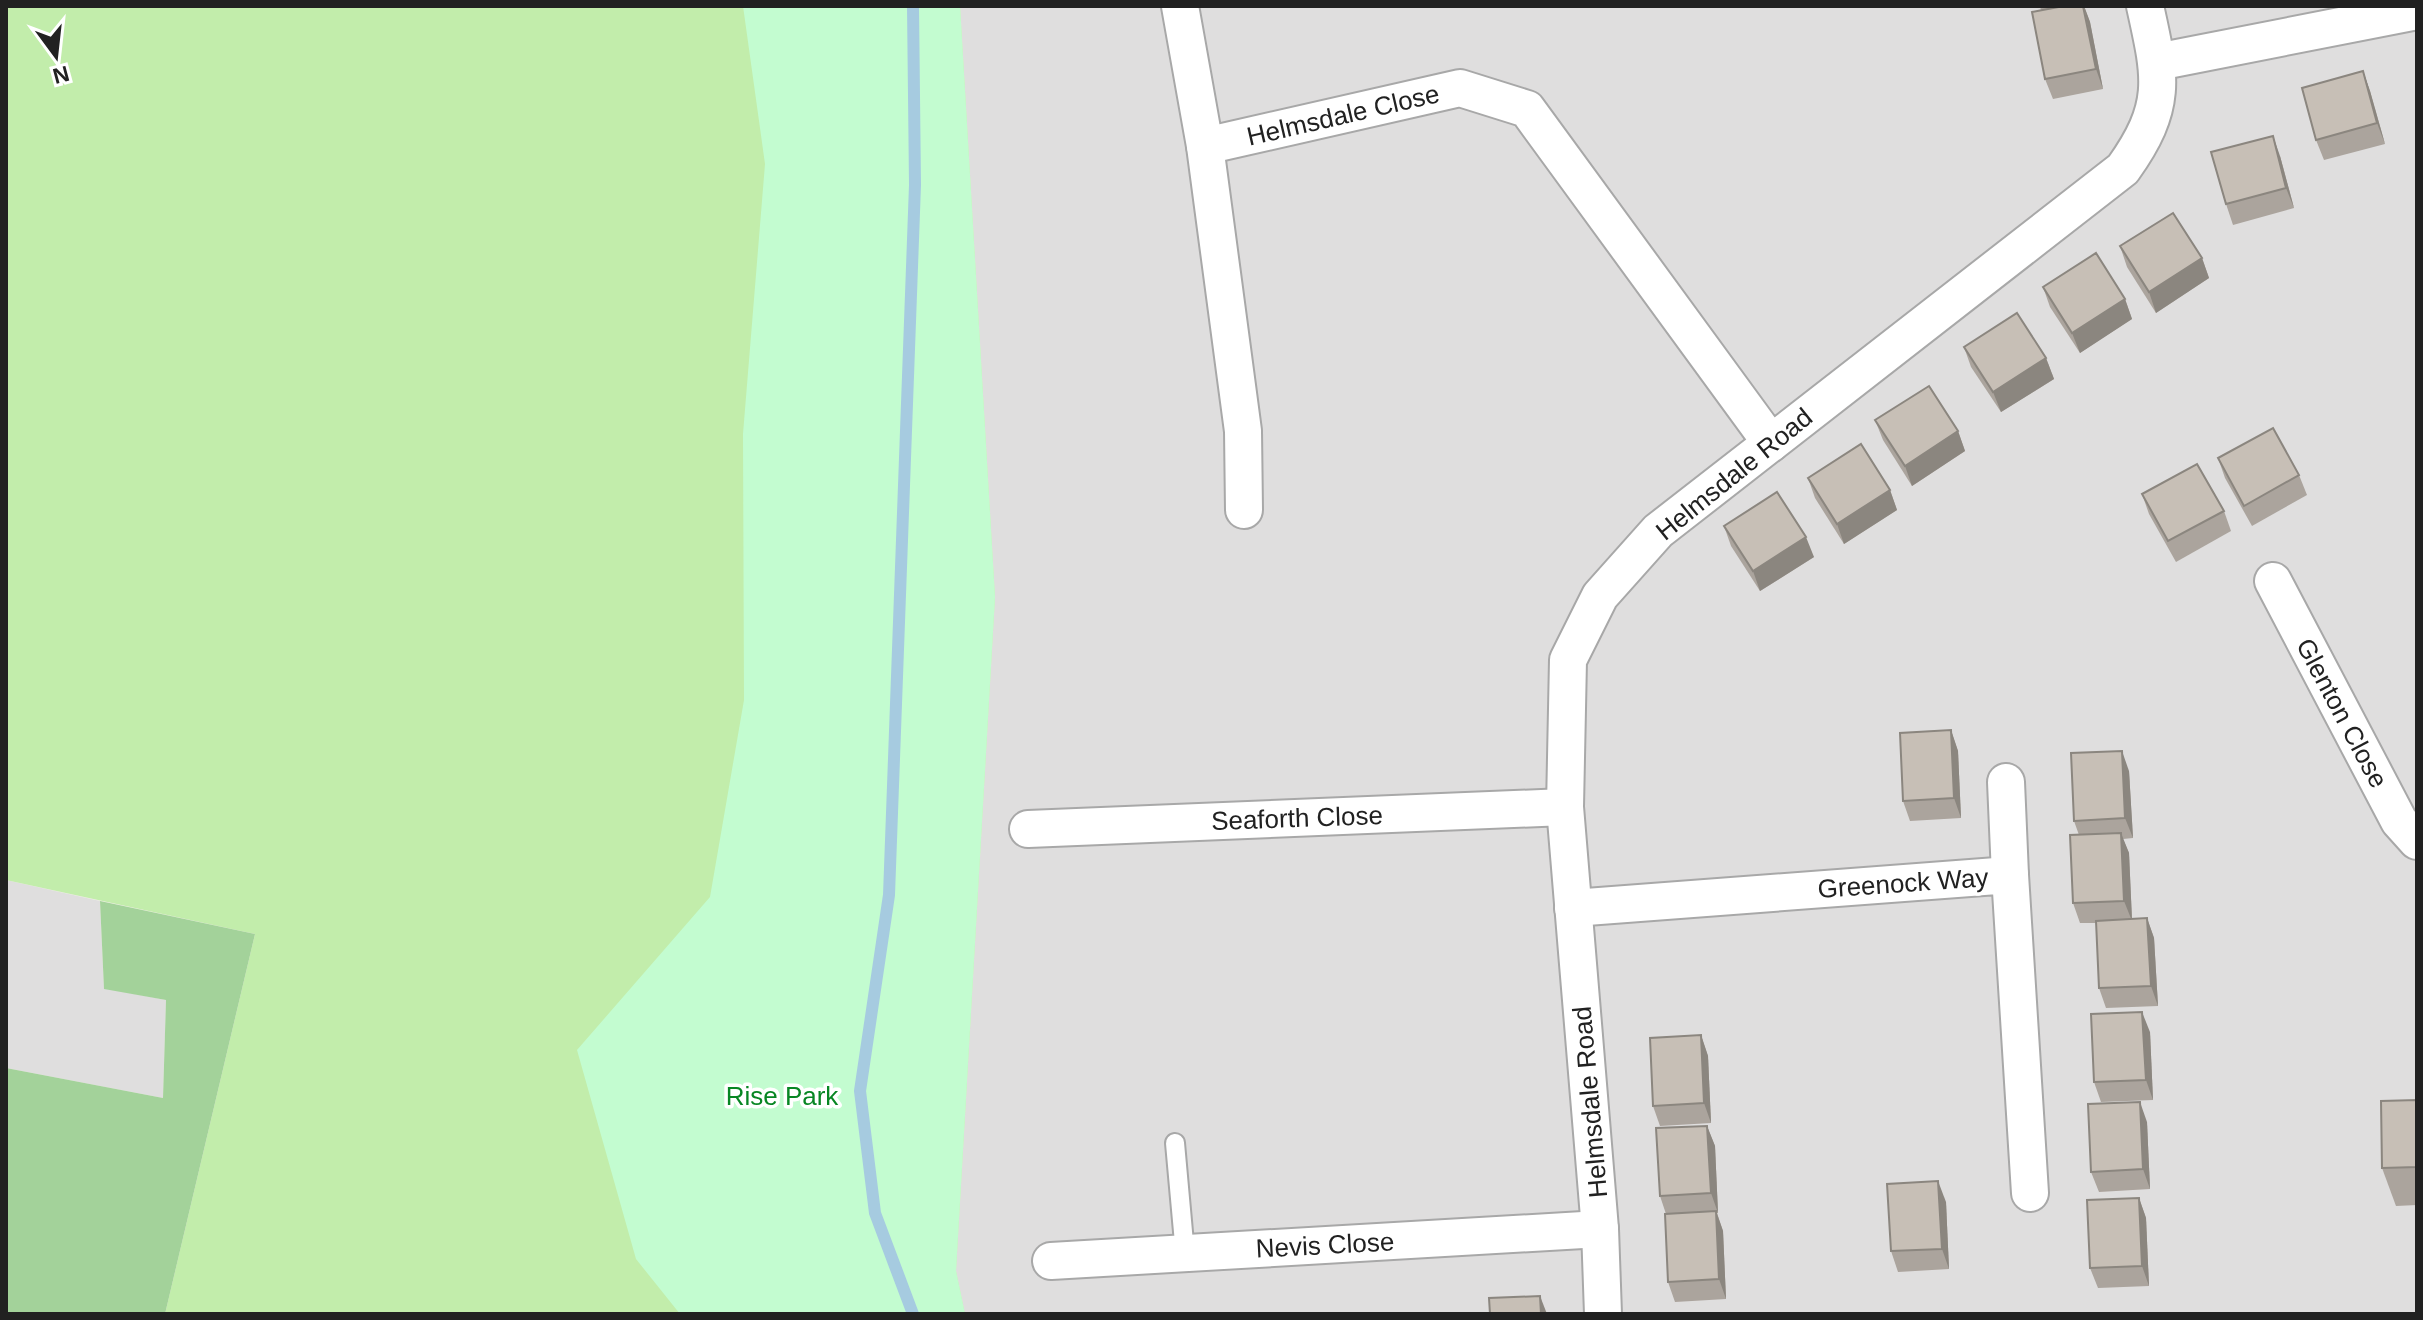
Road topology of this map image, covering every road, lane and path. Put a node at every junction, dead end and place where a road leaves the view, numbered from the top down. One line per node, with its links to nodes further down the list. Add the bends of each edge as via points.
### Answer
1 (1180, 6): 5 (street)
2 (2145, 6): 4 (street, Helmsdale Road)
3 (2417, 11): 4 (street)
4 (2157, 62): 6 (street, Helmsdale Road, via 2156,110 2123,169)
5 (1205, 146): 6 (street, Helmsdale Close, via 1460,88 1527,109); 7 (street, via 1243,431)
6 (1771, 443): 10 (street, Helmsdale Road, via 1658,531 1600,596 1568,660)
7 (1244, 510)
8 (2273, 581): 12 (street, Glenton Close, via 2399,821)
9 (2006, 782): 13 (street)
10 (1565, 807): 11 (street, Seaforth Close); 14 (street, Helmsdale Road)
11 (1028, 829)
12 (2417, 841)
13 (2010, 875): 14 (street, Greenock Way); 16 (street, Greenock Way)
14 (1573, 908): 17 (street, Helmsdale Road)
15 (1175, 1143): 18 (lane)
16 (2030, 1193)
17 (1600, 1229): 18 (street, Nevis Close); 20 (street, Helmsdale Road)
18 (1185, 1254): 19 (street, Nevis Close)
19 (1051, 1261)
20 (1603, 1314)

